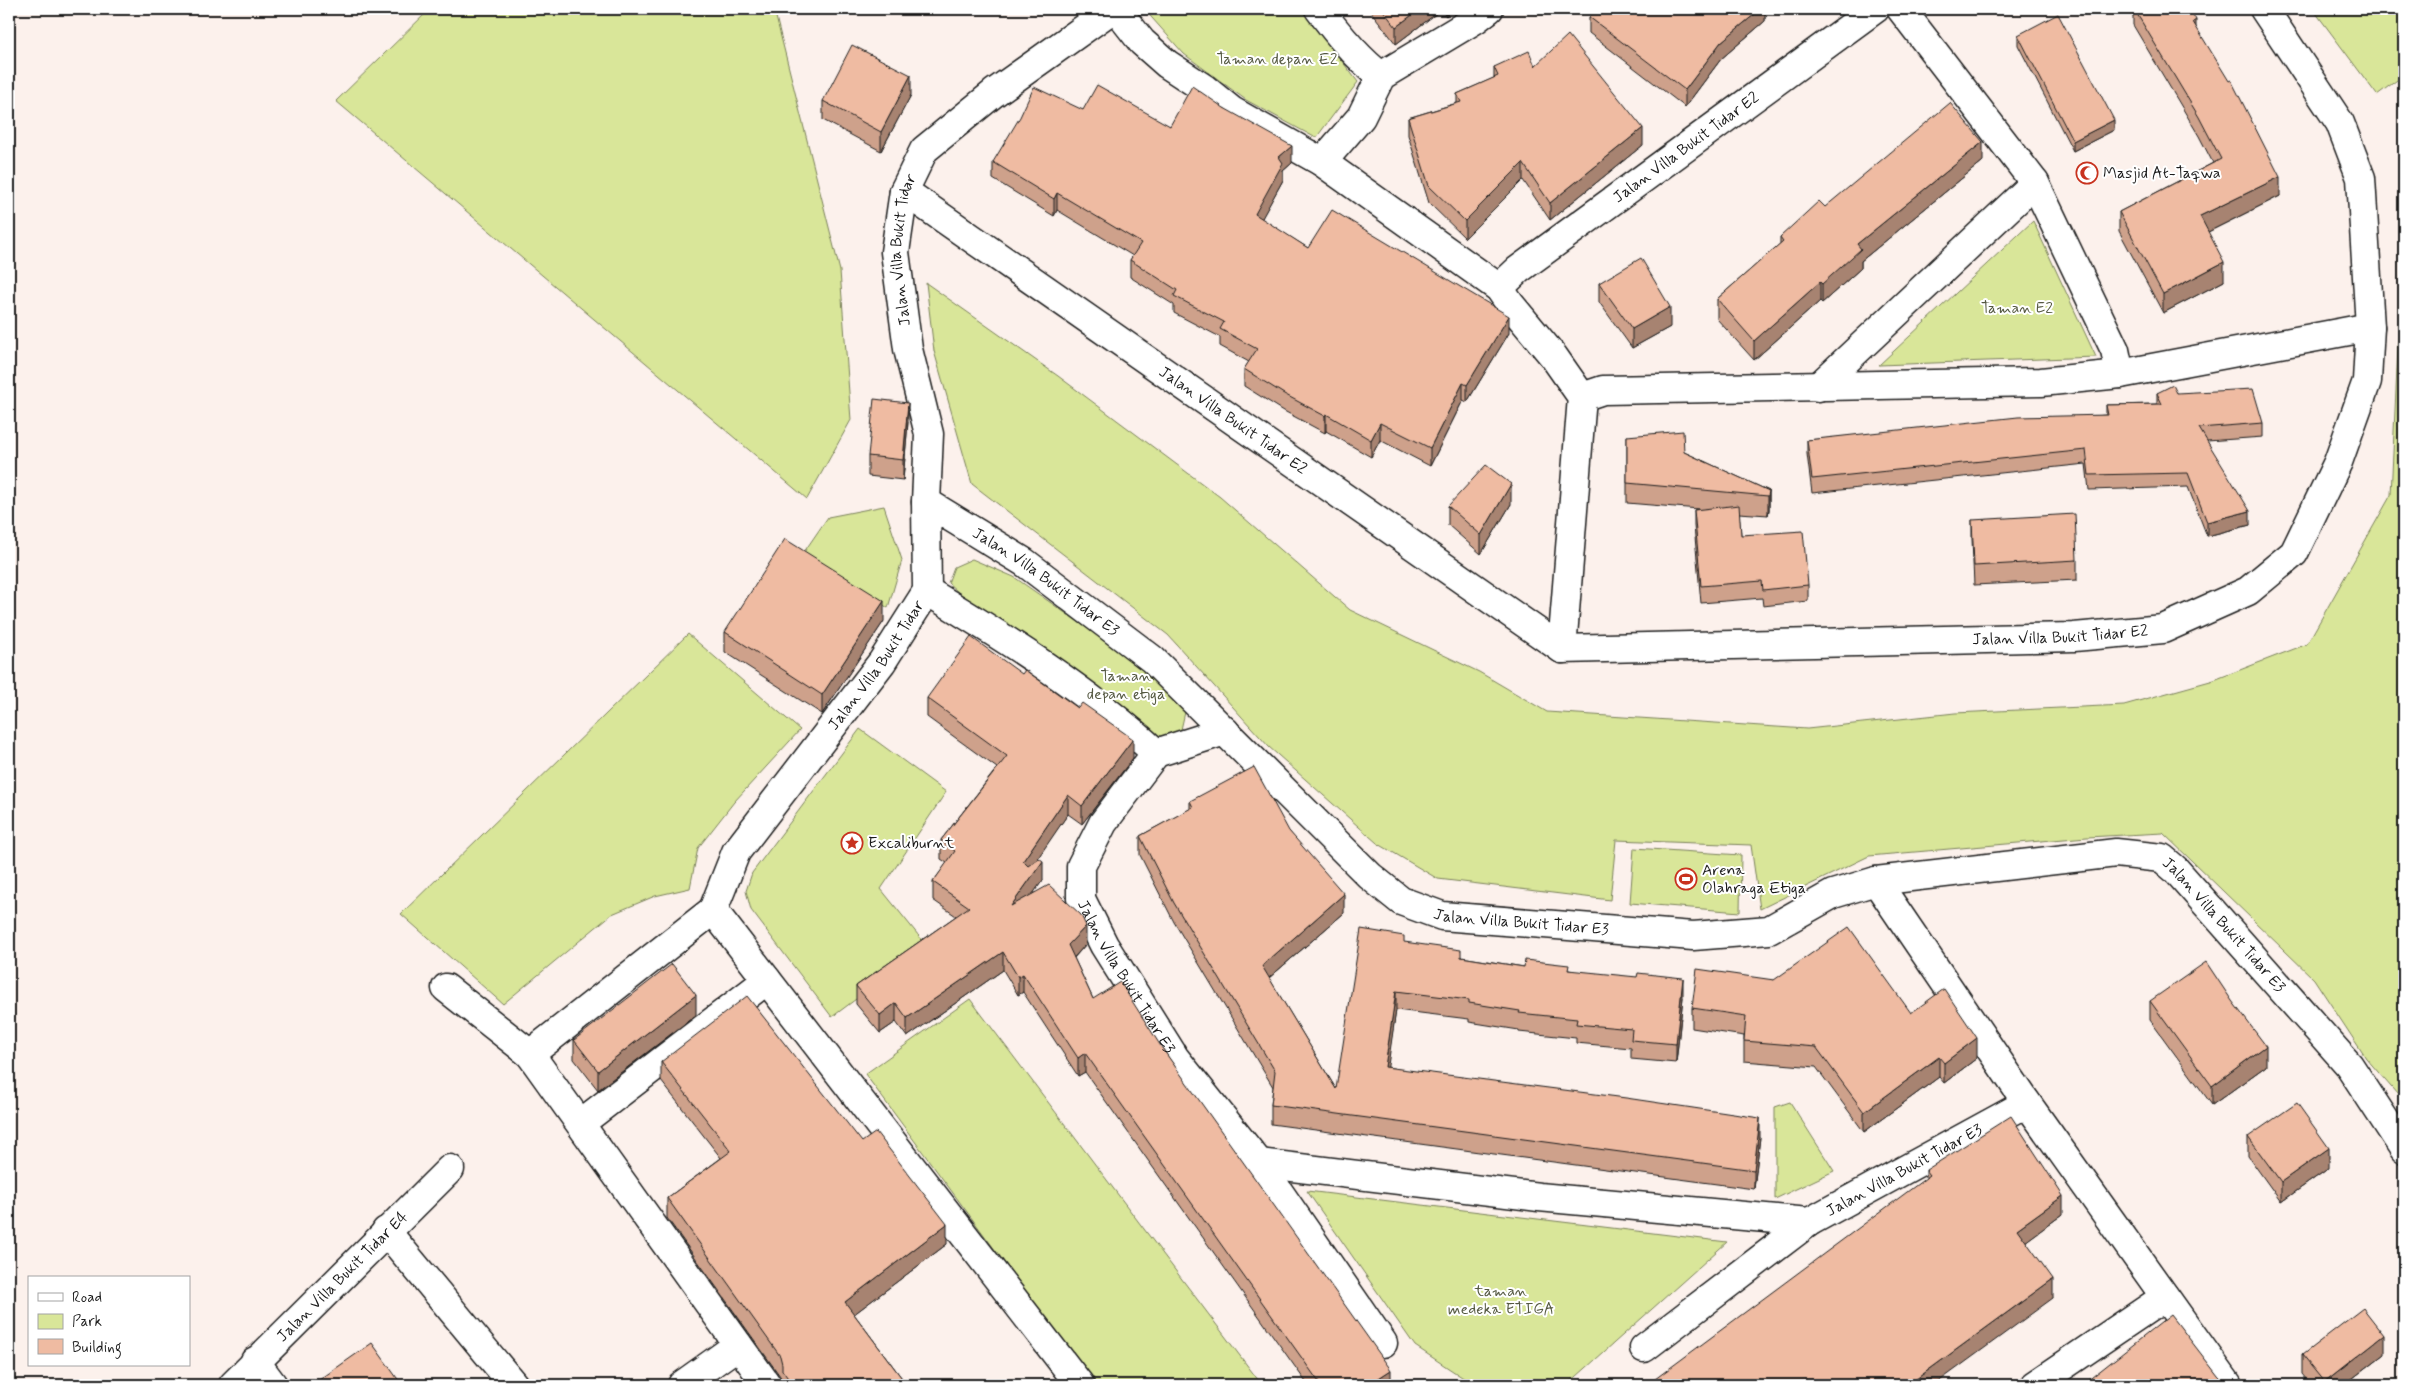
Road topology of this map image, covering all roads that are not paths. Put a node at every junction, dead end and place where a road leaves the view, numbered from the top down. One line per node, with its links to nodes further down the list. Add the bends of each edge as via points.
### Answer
1 (1112, 9): 11 (street, Jalan Villa Bukit Tidar, via 994,93 924,150)
2 (1116, 9): 9 (street, via 1142,42 1167,64 1206,89 1232,111)
3 (1319, 9): 8 (street, via 1334,30)
4 (1489, 9): 8 (street)
5 (1875, 9): 12 (street, Jalan Villa Bukit Tidar E2, via 1526,264)
6 (1901, 9): 10 (street)
7 (2264, 9): 13 (street, Jalan Villa Bukit Tidar E2, via 2340,123 2361,178)
8 (1381, 76): 9 (street, via 1361,118)
9 (1322, 162): 12 (street)
10 (2035, 182): 14 (street, via 2115,350); 15 (street)
11 (904, 192): 17 (street, Jalan Villa Bukit Tidar, via 896,252 908,349 929,434); 19 (street, Jalan Villa Bukit Tidar E2)
12 (1499, 288): 16 (street)
13 (2370, 327): 14 (street); 19 (street, Jalan Villa Bukit Tidar E2, via 2367,382 2338,462 2294,554 2248,591 2164,629 2074,636)
14 (2120, 374): 15 (street, via 2040,382)
15 (1818, 387): 16 (street, via 1603,390)
16 (1582, 397): 19 (street)
17 (926, 502): 18 (street, Jalan Villa Bukit Tidar); 20 (street, Jalan Villa Bukit Tidar E3, via 1024,562 1152,659)
18 (927, 591): 21 (street, via 1013,642); 23 (street, Jalan Villa Bukit Tidar, via 882,662 736,852)
19 (1562, 649)
20 (1225, 732): 21 (street); 22 (street, Jalan Villa Bukit Tidar E3, via 1370,876 1401,901 1442,916 1693,936 1769,930 1833,894)
21 (1156, 753): 30 (street, Jalan Villa Bukit Tidar E3, via 1103,823 1081,866 1081,899 1104,945 1176,1058)
22 (1876, 881): 27 (street); 29 (street, Jalan Villa Bukit Tidar E3, via 2116,853 2162,858 2349,1065)
23 (713, 910): 24 (street); 26 (street)
24 (767, 980): 28 (street); 44 (street)
25 (446, 988): 26 (street)
26 (530, 1054): 28 (street)
27 (2027, 1103): 32 (street, Jalan Villa Bukit Tidar E3); 34 (street)
28 (581, 1123): 36 (street)
29 (2404, 1149)
30 (1259, 1163): 32 (street, Jalan Villa Bukit Tidar E3, via 1539,1197); 35 (street, Jalan Villa Bukit Tidar E3)
31 (450, 1168): 33 (street, Jalan Villa Bukit Tidar E4)
32 (1809, 1222): 37 (street, Jalan Villa Bukit Tidar E3)
33 (386, 1231): 38 (street, Jalan Villa Bukit Tidar E4); 41 (street)
34 (2165, 1297): 45 (street); 46 (street)
35 (1384, 1343)
36 (738, 1345): 42 (street); 43 (street)
37 (1644, 1348)
38 (255, 1361): 39 (street, Jalan Villa Bukit Tidar E4); 40 (street)
39 (233, 1385)
40 (273, 1385)
41 (514, 1385)
42 (682, 1385)
43 (767, 1385)
44 (1080, 1385)
45 (2035, 1385)
46 (2228, 1385)

